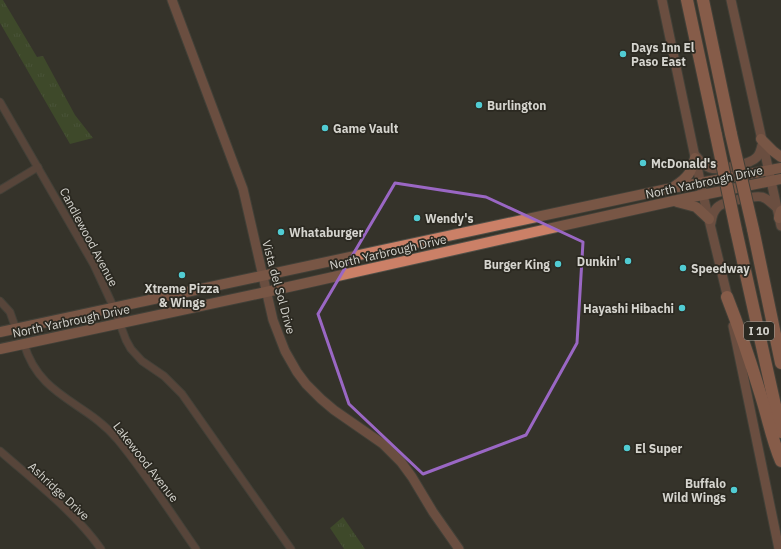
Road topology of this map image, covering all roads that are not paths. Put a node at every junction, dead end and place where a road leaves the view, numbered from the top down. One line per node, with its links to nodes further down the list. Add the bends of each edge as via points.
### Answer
1 (172, 0): 24 (main road, Vista del Sol Drive, via 243,190)
2 (662, 0): 8 (main road)
3 (687, 0): 35 (highway, I 10, bridge)
4 (703, 0): 34 (highway, I 10, bridge)
5 (731, 0): 7 (main road)
6 (0, 102): 10 (street, Candlewood Avenue)
7 (762, 142): 8 (main road, via 758,155 747,163 708,168); 9 (main road); 12 (main road)
8 (695, 155): 15 (main road); 16 (main road, via 692,170)
9 (781, 157)
10 (38, 167): 17 (street); 28 (street, Candlewood Avenue, via 94,265)
11 (781, 168): 12 (main road, North Yarbrough Drive)
12 (768, 171): 14 (main road); 15 (main road, North Yarbrough Drive)
13 (781, 179): 14 (main road, North Yarbrough Drive)
14 (771, 182): 18 (main road, North Yarbrough Drive); 20 (main road)
15 (701, 183): 16 (main road, North Yarbrough Drive); 18 (main road)
16 (672, 188): 22 (main road, North Yarbrough Drive)
17 (0, 190)
18 (703, 195): 19 (main road, North Yarbrough Drive); 21 (main road)
19 (674, 202): 21 (main road, via 696,207); 23 (main road, North Yarbrough Drive)
20 (779, 216): 21 (main road, via 762,197 756,196 723,204 714,212)
21 (709, 222): 26 (main road)
22 (501, 225): 23 (main road); 24 (main road, North Yarbrough Drive)
23 (505, 239): 25 (main road, North Yarbrough Drive)
24 (263, 277): 25 (main road, Vista del Sol Drive); 28 (main road, North Yarbrough Drive)
25 (266, 292): 29 (main road, North Yarbrough Drive); 41 (main road, Vista del Sol Drive, via 278,333 290,360 302,378 334,410 372,435 393,453 412,477)
26 (727, 297): 37 (highway, via 740,330); 42 (main road)
27 (0, 301): 30 (street, via 10,312)
28 (114, 308): 29 (street, Candlewood Avenue); 30 (main road, North Yarbrough Drive)
29 (120, 324): 32 (main road, North Yarbrough Drive); 40 (street, Candlewood Avenue, via 131,349 182,394)
30 (16, 329): 31 (main road, North Yarbrough Drive)
31 (0, 332)
32 (24, 344): 33 (main road, North Yarbrough Drive); 39 (street, Lakewood Avenue, via 32,365 45,382 98,420 117,439)
33 (0, 349)
34 (781, 363)
35 (781, 432)
36 (0, 451): 38 (street, Ashridge Drive, via 70,514)
37 (781, 461)
38 (101, 549)
39 (196, 549)
40 (291, 549)
41 (459, 549)
42 (779, 549)

